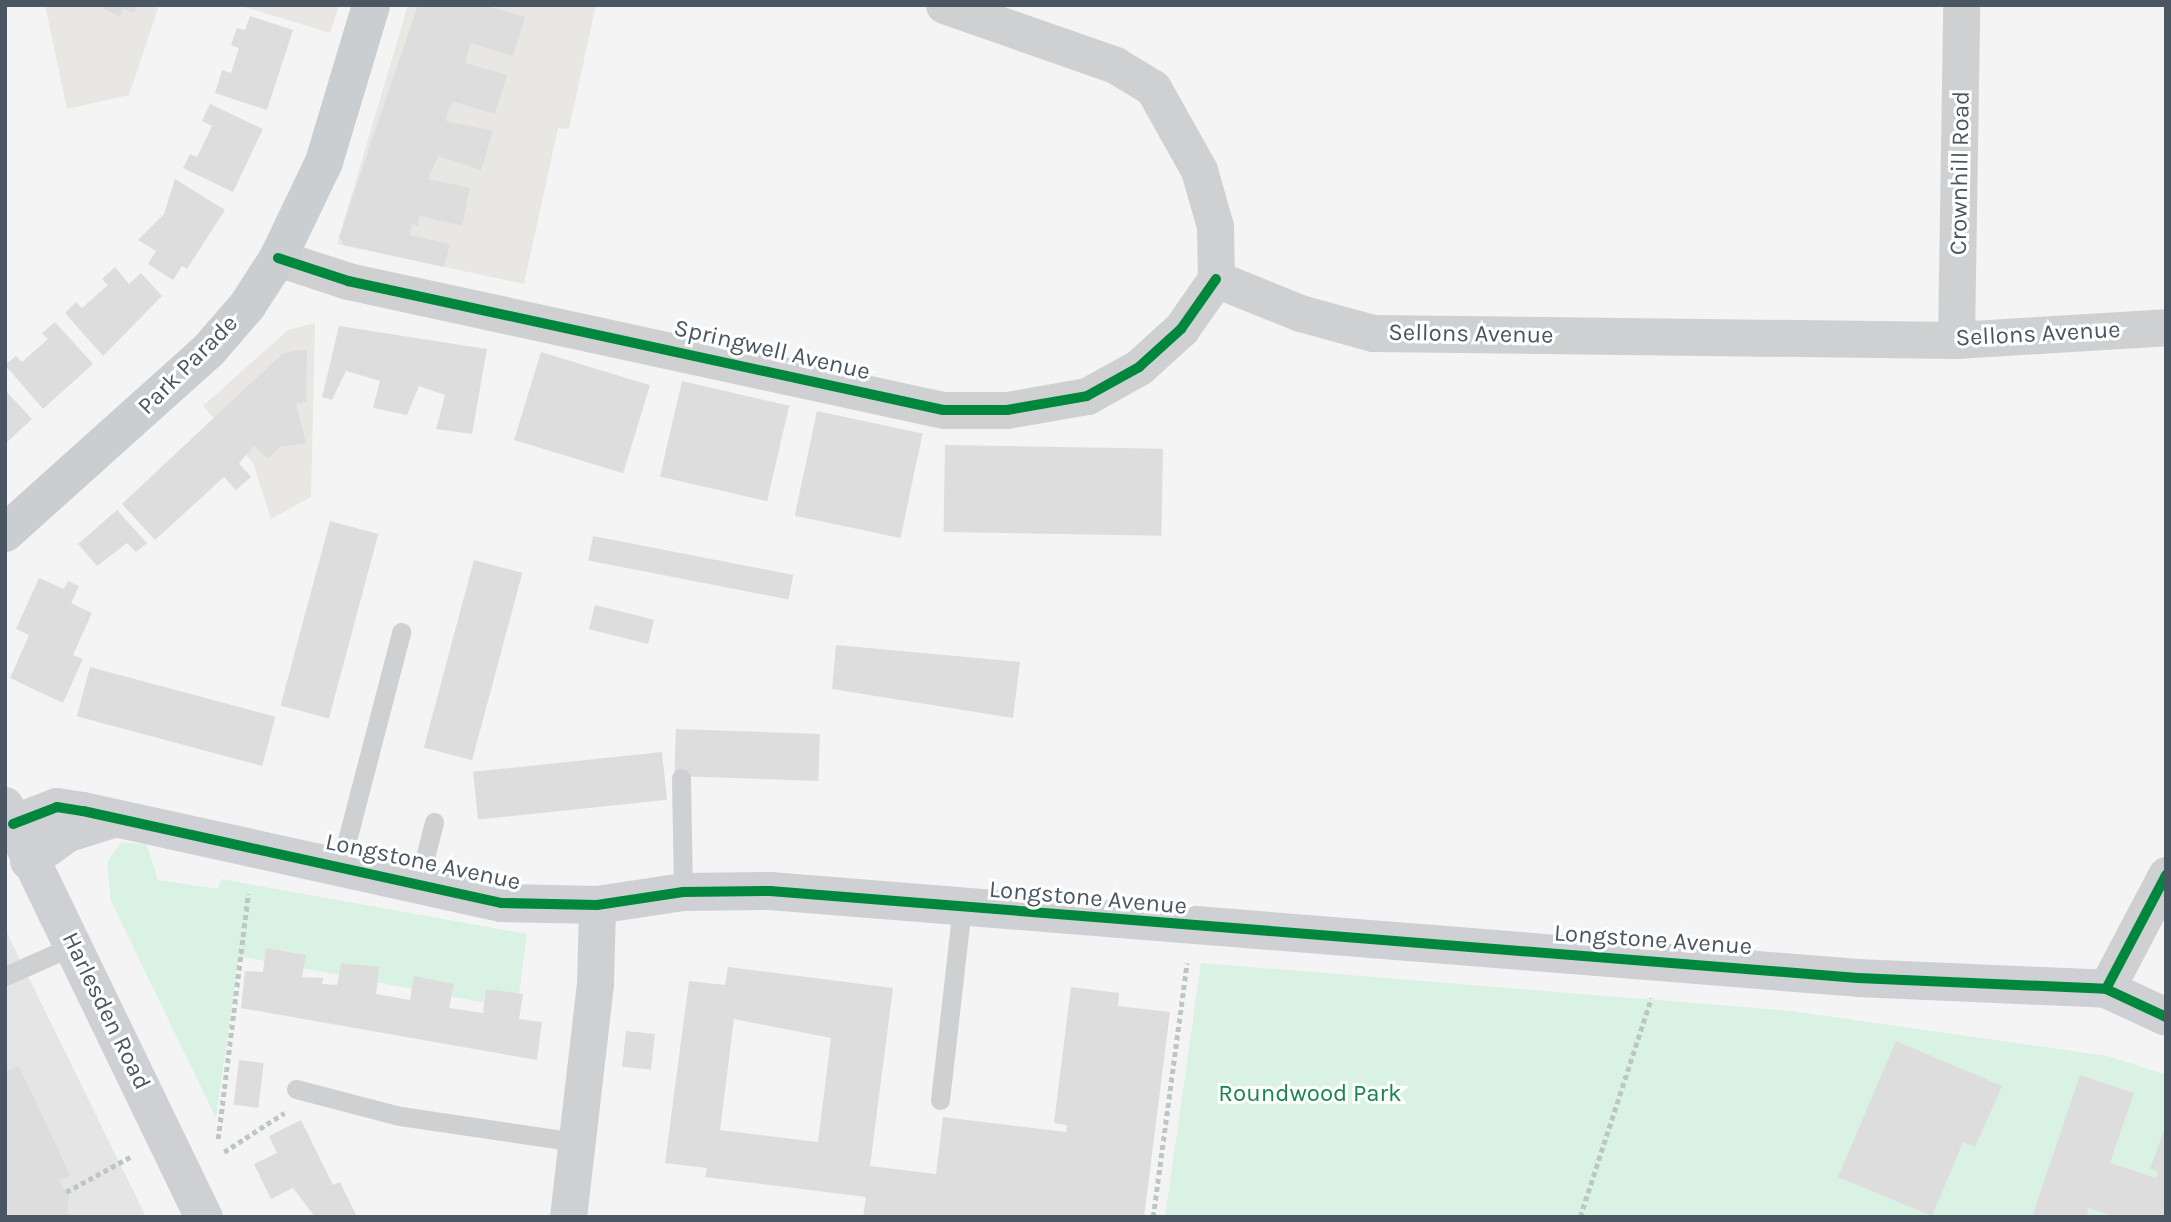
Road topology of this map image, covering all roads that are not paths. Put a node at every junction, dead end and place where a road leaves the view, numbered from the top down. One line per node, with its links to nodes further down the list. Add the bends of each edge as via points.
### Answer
1 (371, 5): 4 (main road, Park Parade, via 324,162)
2 (944, 5): 5 (street, via 1115,65 1153,88 1199,170 1214,226)
3 (1961, 5): 7 (street, Crownhill Road)
4 (278, 258): 5 (street, Springwell Avenue, via 348,281 943,410 1007,410 1087,396 1139,368 1181,329); 8 (main road, Park Parade, via 208,351)
5 (1216, 279): 7 (street, Sellons Avenue, via 1300,313 1373,333)
6 (2166, 327): 7 (street, Sellons Avenue)
7 (1956, 340)
8 (7, 539)
9 (401, 632): 15 (lane)
10 (681, 778): 18 (lane)
11 (9, 815): 12 (street, Longstone Avenue, via 57,807); 14 (street, Harlesden Road)
12 (113, 819): 14 (street, Longstone Avenue, via 68,832); 15 (street, Longstone Avenue)
13 (434, 822): 17 (lane)
14 (29, 861): 21 (street, Harlesden Road)
15 (340, 867): 17 (street, Longstone Avenue)
16 (2166, 875): 23 (street)
17 (418, 885): 19 (street, Longstone Avenue, via 502,903)
18 (683, 892): 19 (street, Longstone Avenue); 20 (street, Longstone Avenue, via 770,891)
19 (597, 905): 27 (street)
20 (962, 908): 23 (street, Longstone Avenue, via 1655,961); 26 (lane)
21 (75, 945): 22 (lane); 28 (street, Harlesden Road)
22 (5, 976)
23 (2106, 989): 24 (street, Longstone Avenue)
24 (2166, 1017)
25 (305, 1091): 27 (lane, via 400,1116)
26 (940, 1100)
27 (578, 1142): 29 (street)
28 (204, 1217)
29 (568, 1217)

